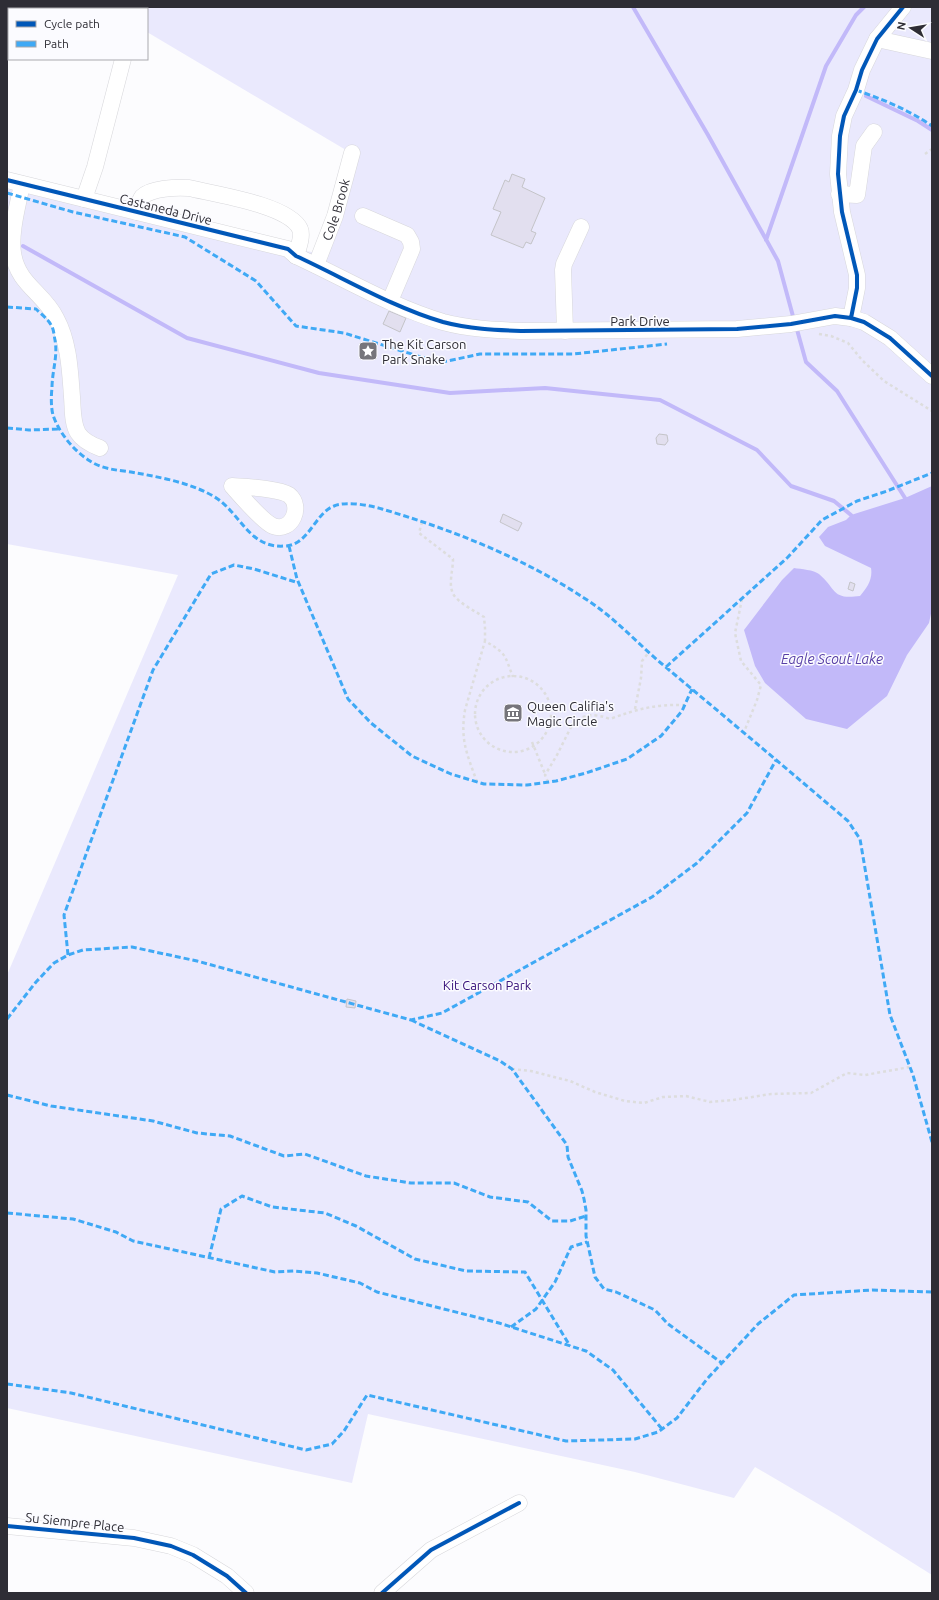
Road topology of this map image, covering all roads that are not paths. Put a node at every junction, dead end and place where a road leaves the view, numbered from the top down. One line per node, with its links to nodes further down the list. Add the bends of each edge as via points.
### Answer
1 (903, 7): 2 (street)
2 (877, 39): 3 (street); 8 (street, via 844,116 838,154)
3 (932, 51)
4 (123, 60): 9 (street, via 95,167)
5 (874, 132): 8 (street, via 864,146 857,195)
6 (352, 154): 14 (street, Cole Brook, via 335,216)
7 (14, 182): 9 (street, Castaneda Drive); 19 (street, via 15,262 23,280 47,304 63,334 75,424 82,438)
8 (839, 194): 16 (street, via 858,275)
9 (84, 199): 10 (street, Castaneda Drive)
10 (137, 212): 13 (street, Castaneda Drive, via 288,249); 13 (street, via 140,200 148,193 179,188 189,188 270,208 288,217 300,228)
11 (363, 216): 15 (street, via 407,235 411,242 412,249)
12 (581, 227): 17 (street, via 563,270)
13 (296, 256): 14 (street, Castaneda Drive)
14 (316, 265): 15 (street, Park Drive)
15 (390, 301): 17 (street, Park Drive, via 437,320 473,328)
16 (851, 318): 17 (street, Park Drive, via 835,316 802,326 737,329); 18 (street, Park Drive, via 864,322 890,338)
17 (565, 331)
18 (930, 369)
19 (100, 448)
20 (519, 1503): 23 (street, via 431,1550)
21 (7, 1526): 22 (street, Su Siempre Place, via 134,1538 171,1546 222,1572)
22 (246, 1593)
23 (382, 1593)

